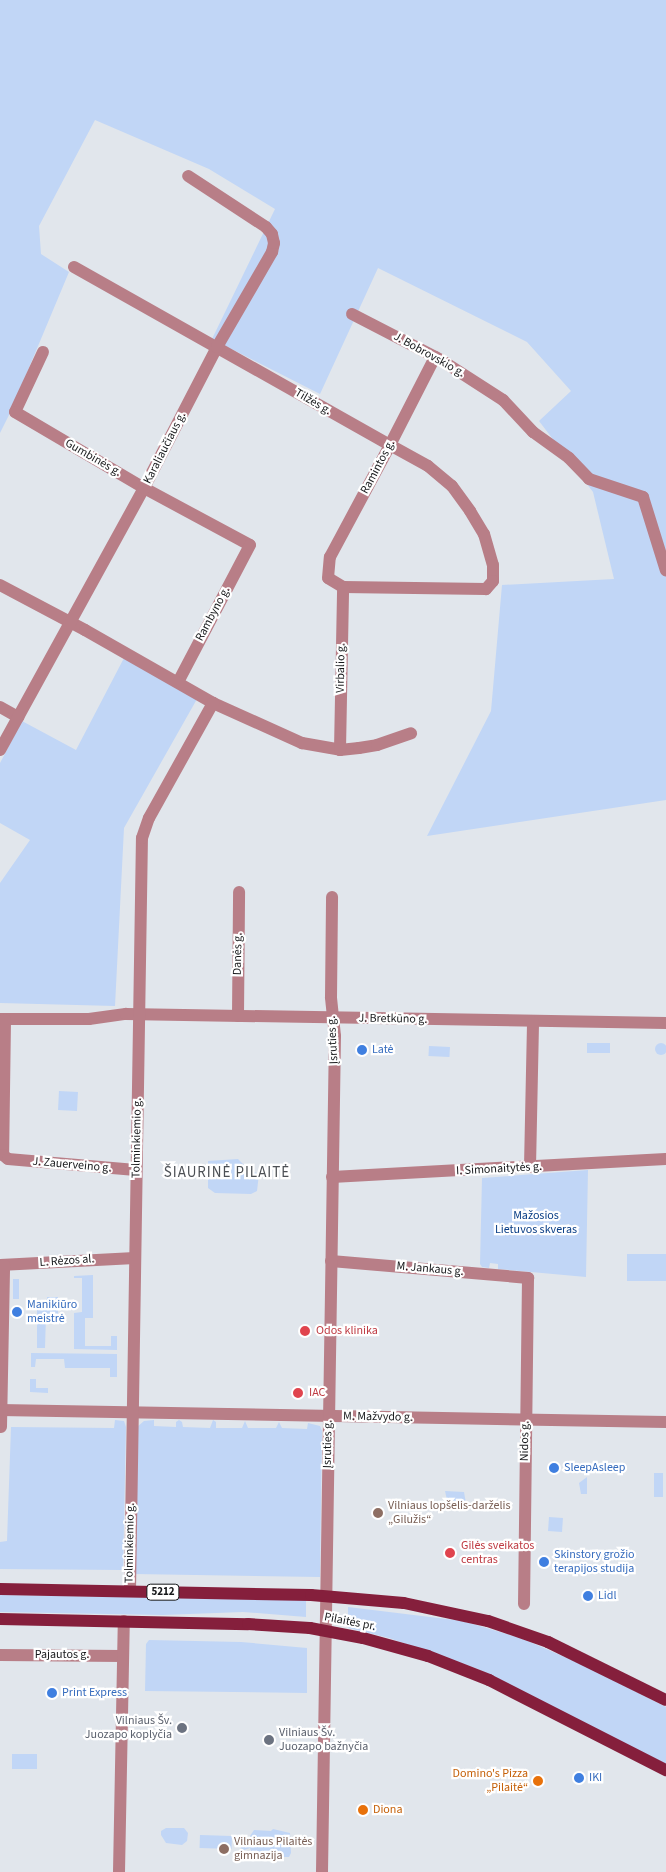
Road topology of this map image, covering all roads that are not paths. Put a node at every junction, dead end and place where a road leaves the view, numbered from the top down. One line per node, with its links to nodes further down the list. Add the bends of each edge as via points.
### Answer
1 (188, 176): 4 (street, Karaliaučiaus g., via 266,227 274,243 272,252)
2 (74, 267): 4 (street, Tilžės g.)
3 (352, 314): 6 (street, J. Bobrovskio g.)
4 (217, 348): 7 (street, Tilžės g.); 8 (street, Karaliaučiaus g.)
5 (43, 352): 8 (street, Gumbinės g., via 15,412)
6 (435, 357): 7 (street, Ramintos g.); 10 (street, J. Bobrovskio g., via 504,400 533,432 569,458 589,479 643,497)
7 (390, 445): 12 (street, Ramintos g., via 330,557 328,578); 12 (street, Tilžės g., via 428,466 452,486 484,534 493,565 491,585 486,588)
8 (144, 488): 9 (street, Gumbinės g.); 13 (street, Karaliaučiaus g.)
9 (250, 545): 14 (street, Rambyno g.)
10 (666, 570)
11 (0, 585): 13 (street)
12 (343, 587): 20 (street, Virbalio g.)
13 (70, 623): 14 (street); 17 (street, Karaliaučiaus g.)
14 (178, 682): 15 (street)
15 (213, 703): 20 (street, via 302,743); 23 (street, Tolminkiemio g., via 143,834)
16 (0, 707): 17 (street)
17 (18, 717): 19 (street, Karaliaučiaus g.)
18 (411, 733): 20 (street, via 377,745)
19 (0, 750)
20 (340, 750)
21 (239, 892): 24 (street, Danės g.)
22 (332, 897): 25 (street, Įsruties g.)
23 (139, 1014): 24 (street, J. Bretkūno g.); 26 (street, J. Bretkūno g., via 88,1019); 31 (street, Tolminkiemio g.)
24 (238, 1016): 25 (street, J. Bretkūno g.)
25 (333, 1018): 27 (street, J. Bretkūno g.); 32 (street, Įsruties g.)
26 (3, 1019): 31 (street, J. Zauerveino g., via 1,1153 8,1159)
27 (533, 1022): 28 (street, J. Bretkūno g.); 30 (street)
28 (666, 1023)
29 (666, 1159): 30 (street, I. Simonaitytės g.)
30 (530, 1167): 32 (street, I. Simonaitytės g.)
31 (136, 1170): 33 (street, Tolminkiemio g.)
32 (332, 1177): 34 (street, Įsruties g.)
33 (134, 1258): 35 (street, L. Rėzos al.); 38 (street, Tolminkiemio g.)
34 (331, 1261): 36 (street, M. Jankaus g.); 39 (street, Įsruties g.)
35 (2, 1265): 37 (street)
36 (528, 1278): 40 (street, Nidos g.)
37 (1, 1410): 38 (street, M. Mažvydo g.); 42 (street)
38 (133, 1413): 39 (street, M. Mažvydo g.); 44 (street, Tolminkiemio g.)
39 (328, 1416): 40 (street, M. Mažvydo g.); 45 (street, Įsruties g.)
40 (526, 1419): 41 (street, M. Mažvydo g.); 46 (street, Nidos g.)
41 (666, 1422)
42 (2, 1427)
43 (0, 1589): 44 (main road, Pilaitės pr. / 5212)
44 (130, 1591): 45 (main road, Pilaitės pr. / 5212)
45 (326, 1596): 49 (street, Įsruties g.); 52 (main road, Pilaitės pr. / 5212, via 404,1602 488,1621 564,1649)
46 (524, 1604)
47 (0, 1619): 48 (main road, Pilaitės pr.)
48 (124, 1621): 49 (main road, Pilaitės pr., via 248,1624); 51 (street)
49 (327, 1631): 53 (main road, Pilaitės pr., via 386,1644 464,1669); 55 (street, Įsruties g.)
50 (0, 1655): 51 (street, Pajautos g.)
51 (123, 1656): 54 (street)
52 (666, 1700)
53 (666, 1770)
54 (119, 1872)
55 (322, 1872)

